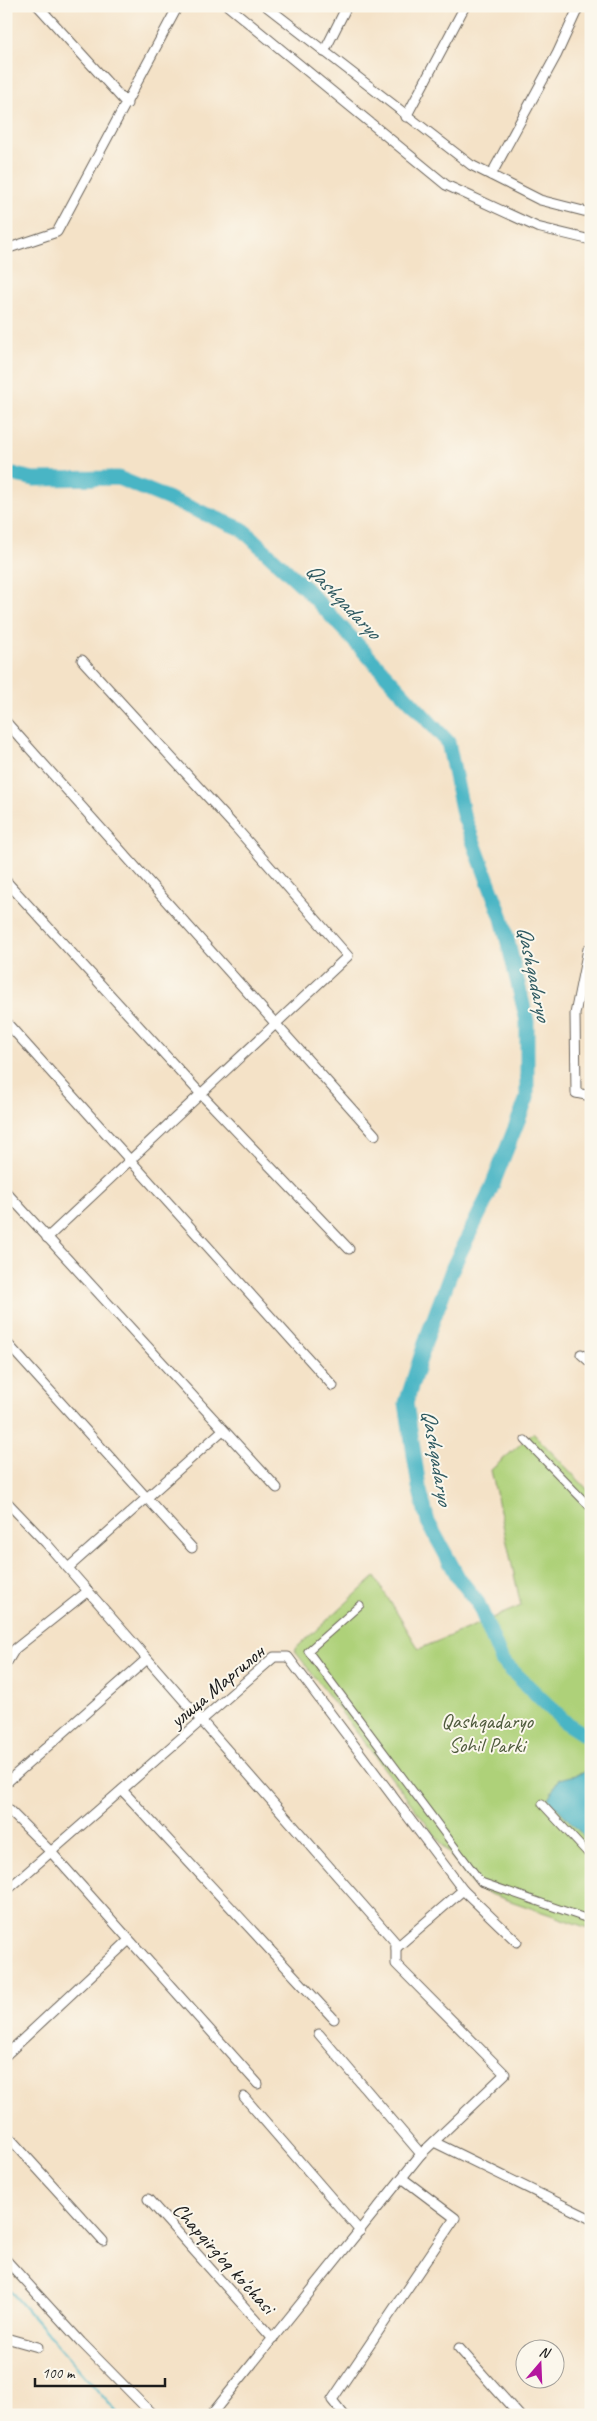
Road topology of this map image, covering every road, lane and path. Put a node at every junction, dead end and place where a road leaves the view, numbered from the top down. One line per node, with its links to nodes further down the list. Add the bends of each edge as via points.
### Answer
1 (38, 6): 9 (street)
2 (178, 6): 9 (street)
3 (228, 6): 13 (street, via 446,185 537,226)
4 (266, 6): 8 (street)
5 (347, 6): 8 (street)
6 (465, 6): 10 (street)
7 (579, 6): 11 (street, via 557,54)
8 (324, 52): 10 (street)
9 (126, 104): 14 (street, via 57,232)
10 (406, 117): 11 (street, via 470,165)
11 (491, 175): 12 (street, via 540,200)
12 (591, 213)
13 (591, 240)
14 (6, 248)
15 (82, 660): 20 (street, via 238,829 348,956)
16 (6, 722): 20 (street)
17 (6, 881): 21 (street)
18 (591, 950): 22 (street, via 588,949 575,1014 576,1093)
19 (6, 1022): 24 (street)
20 (275, 1024): 21 (street); 23 (street)
21 (200, 1093): 24 (street); 27 (street)
22 (591, 1096)
23 (375, 1135)
24 (129, 1160): 26 (street); 31 (street)
25 (6, 1192): 26 (street)
26 (47, 1238): 32 (street)
27 (349, 1249)
28 (6, 1342): 35 (street)
29 (581, 1354): 30 (street)
30 (591, 1363)
31 (333, 1386)
32 (223, 1430): 34 (street); 35 (street)
33 (525, 1440): 37 (street)
34 (277, 1488)
35 (146, 1498): 38 (street); 39 (street)
36 (6, 1501): 39 (street)
37 (591, 1508)
38 (192, 1548)
39 (68, 1568): 40 (street)
40 (88, 1591): 42 (street); 43 (street, via 15,1649)
41 (360, 1605): 53 (street, via 308,1652 481,1882)
42 (147, 1659): 44 (street); 45 (street)
43 (6, 1664)
44 (200, 1721): 46 (street, улица Маргилон); 51 (street, улица Маргилон, via 274,1657 288,1657); 56 (street, via 396,1942)
45 (6, 1783)
46 (122, 1790): 49 (street, улица Маргилон); 57 (street)
47 (542, 1804): 50 (street)
48 (6, 1807): 49 (street)
49 (51, 1852): 52 (street, улица Маргилон); 54 (street)
50 (591, 1856)
51 (463, 1890): 55 (street, улица Маргилон); 56 (street)
52 (6, 1891)
53 (591, 1920)
54 (129, 1940): 59 (street); 60 (street)
55 (517, 1942)
56 (396, 1948): 63 (street, via 396,1964 505,2074)
57 (334, 2019)
58 (318, 2034): 64 (street)
59 (6, 2055)
60 (258, 2084)
61 (244, 2098): 68 (street)
62 (6, 2134): 69 (street)
63 (434, 2142): 64 (street); 67 (street)
64 (421, 2154): 65 (street)
65 (402, 2178): 68 (street); 77 (street, via 455,2218 332,2400)
66 (148, 2199): 72 (street, Chapqirg'oq ko'chasi)
67 (591, 2219)
68 (360, 2231): 72 (street)
69 (103, 2241)
70 (6, 2260): 75 (street)
71 (6, 2338): 73 (street)
72 (273, 2340): 76 (street)
73 (38, 2346)
74 (459, 2348): 78 (street)
75 (153, 2415)
76 (211, 2415)
77 (344, 2415)
78 (519, 2415)

